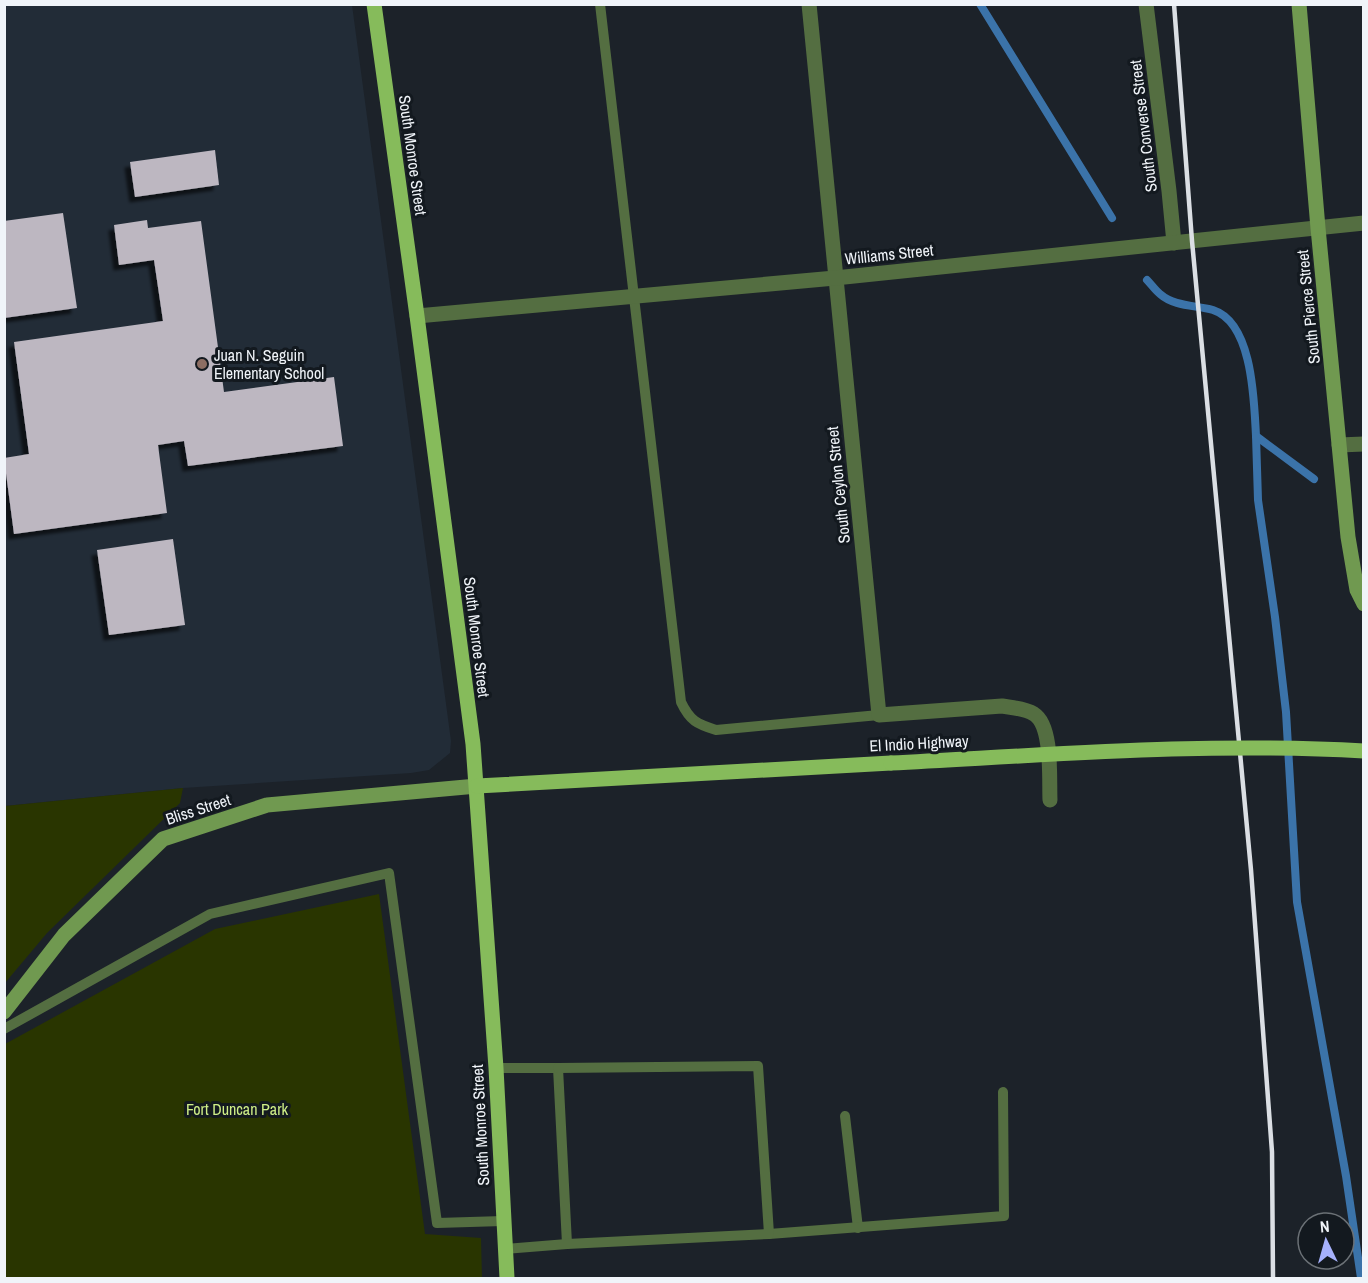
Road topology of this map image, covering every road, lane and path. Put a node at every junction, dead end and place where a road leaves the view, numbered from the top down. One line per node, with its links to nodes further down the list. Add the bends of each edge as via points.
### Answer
1 (374, 4): 11 (main road, South Monroe Street)
2 (600, 4): 10 (lane)
3 (809, 4): 9 (street, South Ceylon Street)
4 (1146, 4): 8 (street, South Converse Street)
5 (1299, 4): 7 (street, South Pierce Street)
6 (1364, 224): 7 (street, Williams Street)
7 (1318, 228): 8 (street, Williams Street); 13 (street, South Pierce Street)
8 (1174, 243): 9 (street, Williams Street)
9 (835, 278): 10 (street, Williams Street); 15 (street, South Ceylon Street)
10 (634, 297): 11 (street, Williams Street); 15 (lane, via 681,702 687,715 699,725 716,730)
11 (417, 316): 17 (main road, South Monroe Street)
12 (1364, 444): 13 (street)
13 (1339, 445): 14 (street, South Pierce Street, via 1348,537 1357,590)
14 (1364, 604)
15 (879, 715): 18 (street, via 1022,708 1036,715 1044,726)
16 (1364, 751): 17 (main road, El Indio Highway, bridge, via 1148,749)
17 (477, 786): 19 (street, Bliss Street, via 267,805 163,839 64,935); 21 (main road, South Monroe Street)
18 (1050, 800)
19 (4, 1012)
20 (4, 1029): 25 (lane, via 210,914 389,873 437,1222)
21 (496, 1068): 22 (lane); 25 (main road, South Monroe Street)
22 (558, 1068): 27 (lane, via 758,1066); 28 (lane)
23 (1003, 1092): 26 (lane, via 1004,1216)
24 (845, 1116): 26 (lane)
25 (503, 1221): 29 (main road, South Monroe Street)
26 (858, 1227): 27 (lane)
27 (769, 1234): 28 (lane)
28 (567, 1244): 29 (lane)
29 (506, 1248): 30 (main road, South Monroe Street)
30 (507, 1278)

